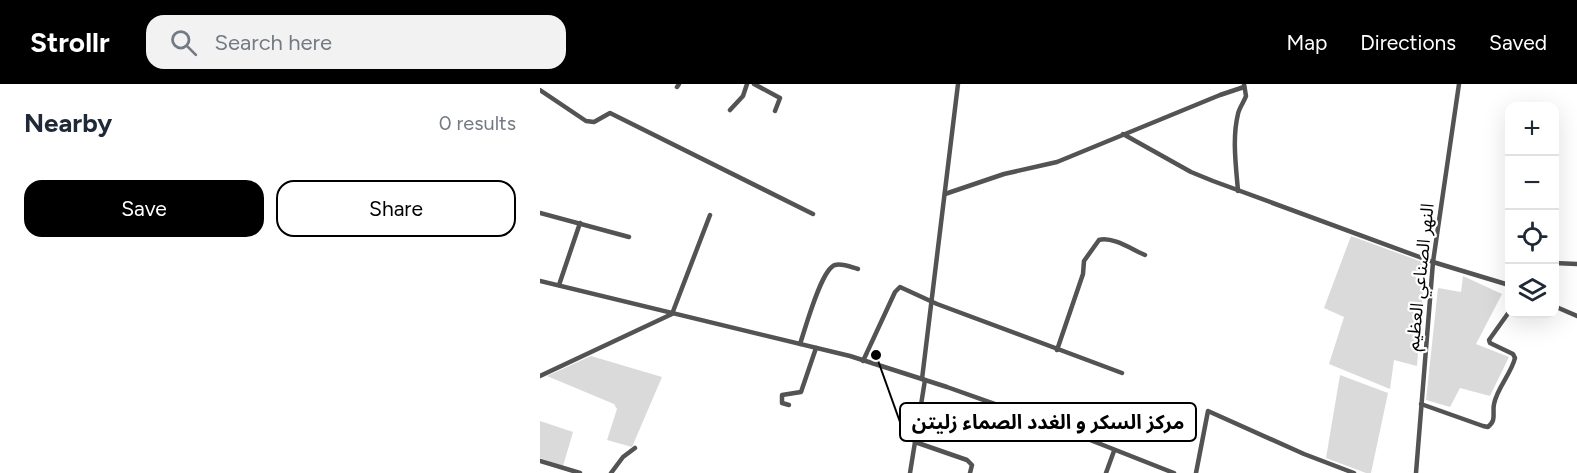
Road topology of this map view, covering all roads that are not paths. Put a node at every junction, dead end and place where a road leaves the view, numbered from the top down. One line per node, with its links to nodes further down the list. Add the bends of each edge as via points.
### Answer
1 (748, 84): 7 (street)
2 (754, 84): 8 (street, via 780,98)
3 (958, 84): 11 (street)
4 (1459, 84): 18 (street, النهر الصناعي العظيم)
5 (1244, 86): 9 (street); 10 (street, via 1246,96 1238,111 1236,130)
6 (540, 90): 13 (street, via 586,122 610,113)
7 (730, 110)
8 (775, 111)
9 (1123, 134): 10 (street, via 1191,172); 11 (street, via 1057,162)
10 (1238, 191): 18 (street)
11 (945, 194): 25 (street)
12 (540, 213): 15 (street)
13 (813, 214)
14 (711, 215): 27 (street)
15 (580, 223): 16 (street); 24 (street)
16 (629, 237)
17 (1145, 255): 32 (street, via 1107,239 1099,240 1084,261)
18 (1433, 262): 23 (street); 37 (street, النهر الصناعي العظيم)
19 (1559, 262): 20 (street)
20 (1577, 264)
21 (858, 269): 30 (street, via 837,265 829,268)
22 (540, 281): 24 (street)
23 (1505, 284)
24 (559, 285): 27 (street)
25 (932, 302): 32 (street); 33 (street, via 898,288); 36 (street)
26 (1559, 308): 28 (street)
27 (672, 314): 30 (street); 35 (street)
28 (1577, 316)
29 (1505, 318): 37 (street, via 1489,340 1515,358 1495,402 1492,424 1486,427)
30 (801, 345): 31 (street)
31 (816, 348): 33 (street); 38 (street, via 801,392 782,394 783,404)
32 (1057, 350): 34 (street)
33 (863, 361): 36 (street)
34 (1122, 373)
35 (540, 376)
36 (923, 380): 39 (street); 41 (street, via 1037,419)
37 (1422, 404): 51 (street, النهر الصناعي العظيم)
38 (789, 405)
39 (915, 442): 45 (street); 46 (street, via 967,460 972,465)
40 (635, 448): 44 (street)
41 (1114, 451): 47 (street); 48 (street)
42 (540, 461): 43 (street)
43 (580, 473)
44 (611, 473)
45 (910, 473)
46 (970, 473)
47 (1106, 473)
48 (1174, 473)
49 (1197, 473): 50 (street, via 1209,411)
50 (1354, 473)
51 (1416, 473)

